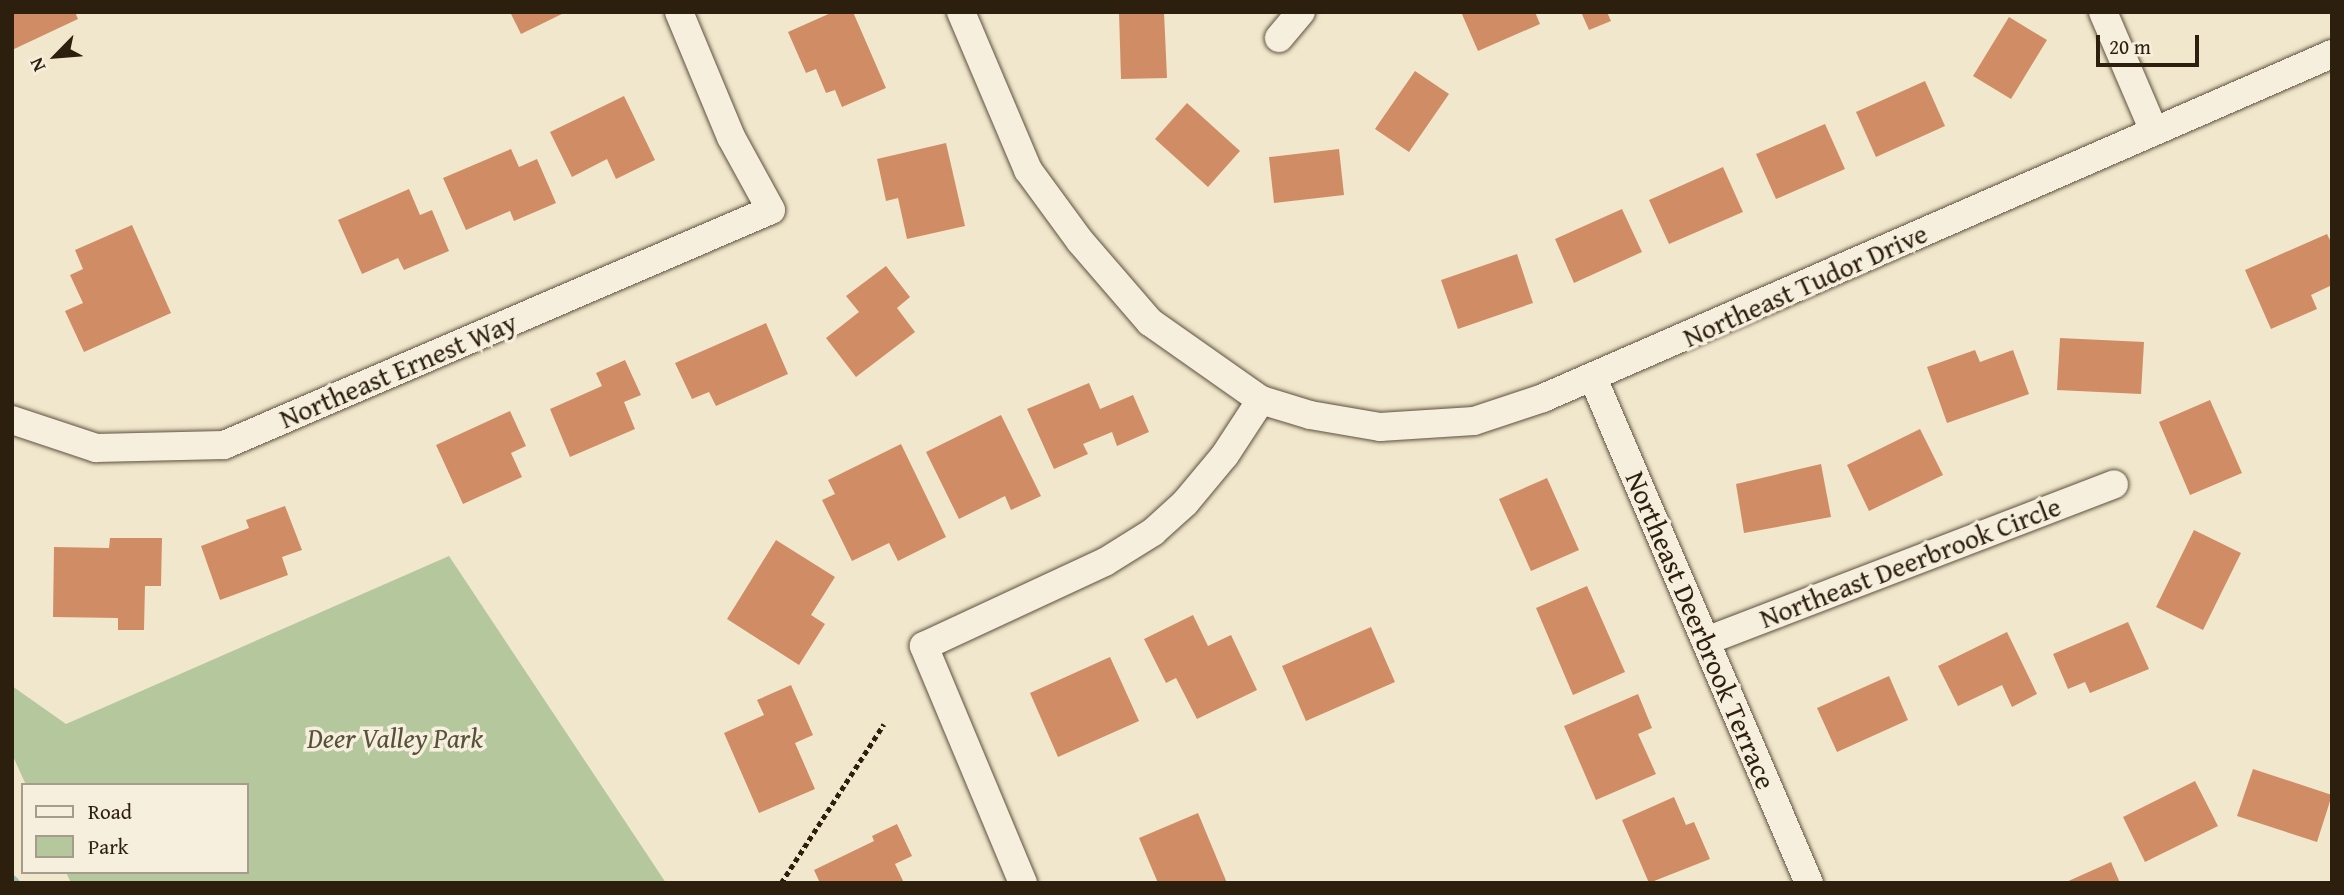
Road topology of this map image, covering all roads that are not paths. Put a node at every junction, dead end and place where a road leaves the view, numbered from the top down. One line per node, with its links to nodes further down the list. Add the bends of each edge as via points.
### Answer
1 (679, 12): 10 (street, Northeast Ernest Way, via 731,137 771,210 225,445 96,447)
2 (961, 12): 9 (street, via 1028,170 1080,241 1150,321)
3 (1301, 12): 5 (street)
4 (2103, 12): 7 (street)
5 (1279, 38)
6 (2332, 54): 7 (street, Northeast Tudor Drive)
7 (2154, 131): 8 (street, Northeast Tudor Drive)
8 (1593, 378): 9 (street, Northeast Tudor Drive, via 1474,421 1426,427 1345,421); 12 (street, Northeast Deerbrook Terrace)
9 (1261, 400): 13 (street, via 1225,455 1185,503 1153,532 1105,562 924,646)
10 (12, 421)
11 (2114, 484): 12 (street, Northeast Deerbrook Circle)
12 (1706, 641): 14 (street, Northeast Deerbrook Terrace)
13 (1023, 883)
14 (1809, 883)

